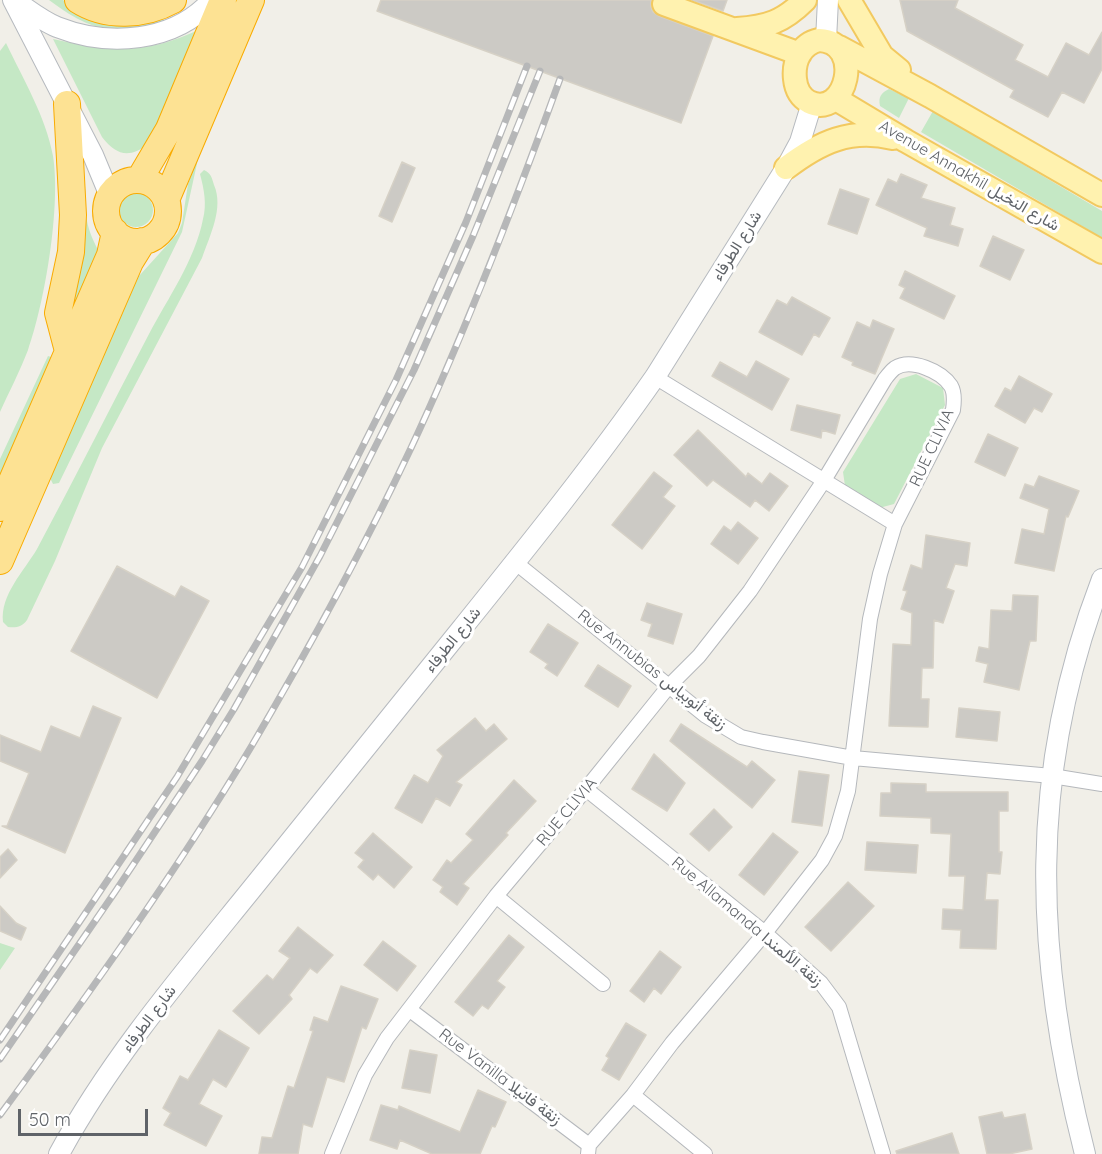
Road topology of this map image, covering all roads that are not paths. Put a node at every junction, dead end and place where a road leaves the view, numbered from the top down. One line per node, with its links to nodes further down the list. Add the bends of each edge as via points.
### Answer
1 (13, 0): 4 (street, via 56,27 128,39 175,29); 17 (street)
2 (78, 0): 3 (highway, via 100,10 136,13)
3 (173, 0)
4 (212, 0)
5 (223, 0): 20 (highway, via 169,129)
6 (251, 0): 23 (highway)
7 (805, 0): 11 (main road, via 775,23)
8 (828, 0): 12 (street)
9 (849, 0): 14 (main road, via 882,56)
10 (664, 4): 11 (main road)
11 (730, 29): 13 (main road)
12 (832, 44): 13 (main road, via 812,42); 14 (main road); 15 (main road, via 843,53 846,67 843,88)
13 (800, 54): 16 (main road, via 796,84 801,95)
14 (930, 96): 21 (main road)
15 (836, 99): 16 (main road); 18 (main road, Avenue Annakhil شارع النخيل)
16 (812, 103): 19 (street, شارع الطرفاء, via 800,142)
17 (67, 104): 22 (street); 27 (highway, via 74,215 71,252 58,313)
18 (906, 141): 19 (main road, via 875,134 851,135 827,142); 26 (main road, Avenue Annakhil شارع النخيل)
19 (786, 168): 28 (street, شارع الطرفاء)
20 (139, 180): 22 (highway, via 122,184); 23 (highway, via 156,186)
21 (1102, 195)
22 (110, 196): 24 (highway, via 106,213)
23 (166, 200): 25 (highway, via 164,226)
24 (115, 232): 25 (highway, via 126,240); 27 (highway, via 110,255)
25 (143, 241): 32 (highway, via 130,262)
26 (1102, 252)
27 (68, 351): 30 (highway)
28 (655, 377): 29 (street); 33 (street, شارع الطرفاء)
29 (823, 482): 31 (street); 31 (street, RUE CLIVIA, via 890,372 919,365 940,376 951,386 953,410); 35 (street, RUE CLIVIA, via 750,591 699,656)
30 (0, 508)
31 (895, 524): 36 (street, RUE CLIVIA, via 870,619)
32 (0, 561)
33 (516, 563): 35 (street, Rue Annubias زنقة أنوبياس); 46 (street, شارع الطرفاء, via 131,1041)
34 (1102, 579): 37 (street, via 1076,659)
35 (669, 686): 36 (street, Rue Annubias زنقة أنوبياس, via 706,716 741,736); 39 (street, RUE CLIVIA)
36 (853, 758): 37 (street, Rue Annubias زنقة أنوبياس); 41 (street, RUE CLIVIA, via 836,836)
37 (1052, 776): 38 (street, Rue Annubias زنقة أنوبياس); 50 (street, via 1046,832 1050,965 1070,1093)
38 (1102, 784)
39 (586, 789): 40 (street, RUE CLIVIA); 41 (street, Rue Allamanda زنقة الألمندا)
40 (496, 896): 42 (street); 43 (street, RUE CLIVIA)
41 (765, 933): 44 (street, RUE CLIVIA); 49 (street, Rue Allamanda زنقة الألمندا, via 821,983 839,1007)
42 (603, 984)
43 (410, 1010): 45 (street, Rue Vanilla زنقة فانيلا); 47 (street, RUE CLIVIA, via 364,1075)
44 (633, 1095): 45 (street, RUE CLIVIA); 48 (street)
45 (588, 1150)
46 (59, 1154)
47 (332, 1154)
48 (705, 1154)
49 (883, 1154)
50 (1085, 1154)

